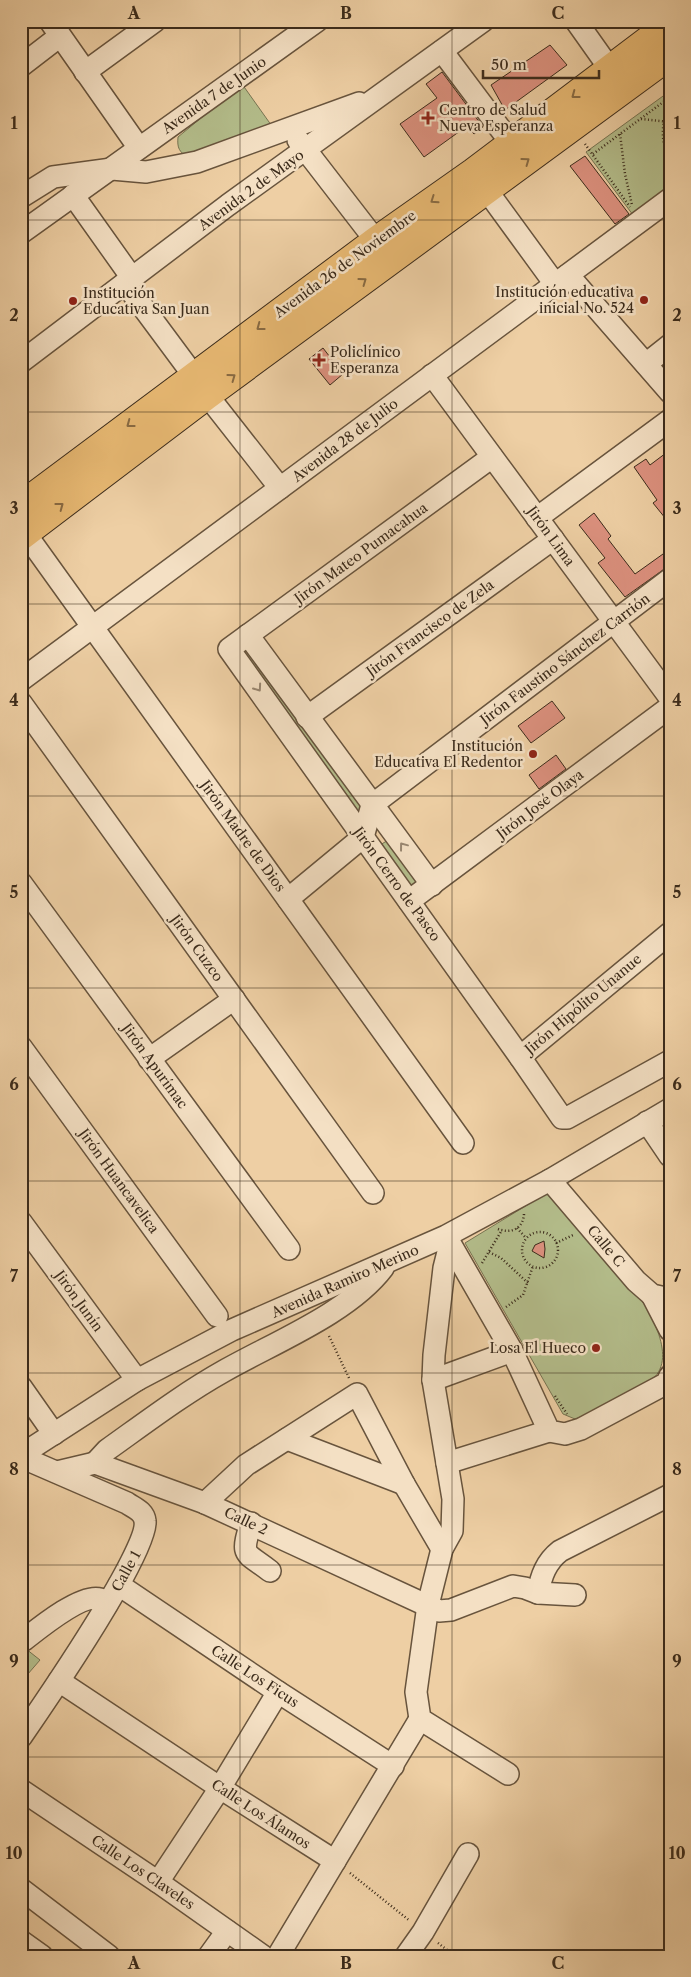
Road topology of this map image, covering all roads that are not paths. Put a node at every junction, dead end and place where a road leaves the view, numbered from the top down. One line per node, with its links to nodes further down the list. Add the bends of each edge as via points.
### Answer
1 (155, 21): 12 (street)
2 (317, 21): 16 (street, Avenida 7 de Junio)
3 (483, 21): 6 (street, Avenida 2 de Mayo)
4 (576, 21): 11 (street)
5 (670, 24): 11 (main road, Avenida 26 de Noviembre)
6 (458, 28): 8 (street, Avenida 2 de Mayo)
7 (55, 29): 10 (street); 12 (street)
8 (442, 51): 13 (street, Avenida 2 de Mayo); 15 (street)
9 (670, 55): 19 (main road, Avenida 26 de Noviembre, one-way to 9, via 573,126)
10 (21, 66)
11 (610, 69): 15 (main road, Avenida 26 de Noviembre, one-way to 15)
12 (85, 72): 16 (street)
13 (387, 92): 14 (street); 17 (street, Avenida 2 de Mayo)
14 (290, 129): 17 (street); 18 (street, via 197,162 146,172)
15 (511, 143): 19 (main road, Avenida 26 de Noviembre)
16 (139, 148): 18 (street, Avenida 7 de Junio)
17 (306, 150): 24 (street); 26 (street, Avenida 2 de Mayo)
18 (112, 169): 20 (street, Avenida 7 de Junio); 21 (street, via 54,177)
19 (480, 181): 24 (main road, Avenida 26 de Noviembre, one-way to 24); 25 (street); 31 (main road, Avenida 26 de Noviembre, one-way to 19)
20 (73, 195): 23 (street, Avenida 7 de Junio); 26 (street)
21 (21, 198)
22 (670, 199): 25 (street, Avenida 28 de Julio)
23 (21, 233)
24 (376, 240): 31 (main road, Avenida 26 de Noviembre, one-way to 31)
25 (561, 279): 29 (street); 30 (street, Avenida 28 de Julio)
26 (129, 280): 28 (street, Avenida 2 de Mayo); 31 (street)
27 (670, 346): 29 (street)
28 (21, 362)
29 (646, 364): 32 (street)
30 (432, 375): 34 (street, Jirón Lima); 35 (street, Avenida 28 de Julio)
31 (201, 386): 35 (street); 36 (main road, Avenida 26 de Noviembre, one-way to 36); 38 (main road, Avenida 26 de Noviembre, one-way to 31)
32 (670, 392)
33 (670, 420): 37 (street)
34 (492, 458): 37 (street, Jirón Lima); 43 (street, Jirón Mateo Pumacahua)
35 (280, 488): 42 (street, Avenida 28 de Julio)
36 (21, 506)
37 (538, 518): 39 (street, Jirón Lima)
38 (22, 533): 42 (street, Jirón Madre de Dios)
39 (553, 539): 41 (street, Jirón Lima); 48 (street, Jirón Francisco de Zela)
40 (670, 579): 41 (street, Jirón Faustino Sánchez Carrión)
41 (614, 622): 46 (street, Jirón Lima); 49 (street, Jirón Faustino Sánchez Carrión)
42 (93, 627): 45 (street, Avenida 28 de Julio); 53 (street, Jirón Madre de Dios)
43 (248, 635): 44 (street, Jirón Mateo Pumacahua); 48 (street, Jirón Cerro de Pasco)
44 (229, 648): 50 (street, Jirón Cerro de Pasco, one-way to 50)
45 (21, 680)
46 (669, 696): 52 (street, Jirón José Olaya)
47 (21, 703): 56 (street, Jirón Cuzco)
48 (307, 717): 49 (street, Jirón Cerro de Pasco)
49 (372, 805): 50 (street); 52 (street, Jirón Cerro de Pasco, one-way to 49)
50 (363, 837): 53 (street); 54 (street, Jirón Cerro de Pasco)
51 (21, 883): 59 (street, Jirón Apurímac)
52 (432, 885): 54 (street, Jirón José Olaya)
53 (288, 899): 63 (street, Jirón Madre de Dios)
54 (409, 901): 58 (street, Jirón Cerro de Pasco)
55 (670, 933): 58 (street, Jirón Hipólito Unanue)
56 (234, 999): 59 (street); 66 (street, Jirón Cuzco)
57 (21, 1047): 72 (street, Jirón Huancavelica)
58 (520, 1056): 60 (street, Jirón Cerro de Pasco, via 564,1119)
59 (150, 1059): 69 (street, Jirón Apurímac)
60 (670, 1061)
61 (670, 1108): 62 (street, Avenida Ramiro Merino)
62 (647, 1122): 64 (street); 65 (street, Avenida Ramiro Merino)
63 (463, 1142)
64 (670, 1156)
65 (550, 1180): 68 (street, Avenida Ramiro Merino); 71 (street, Calle C, via 636,1281)
66 (373, 1193)
67 (22, 1224): 76 (street, Jirón Junín)
68 (448, 1240): 70 (street, Avenida Ramiro Merino); 74 (street); 77 (street)
69 (289, 1249)
70 (387, 1264): 76 (street, Avenida Ramiro Merino, via 232,1330); 83 (street, via 366,1287 321,1319 224,1371 107,1450)
71 (661, 1297): 73 (street)
72 (217, 1316)
73 (670, 1330)
74 (512, 1351): 77 (street); 79 (street)
75 (670, 1376): 79 (street, via 667,1383 581,1429 566,1434)
76 (137, 1380): 80 (street, Avenida Ramiro Merino)
77 (433, 1380): 84 (street)
78 (21, 1387): 80 (street)
79 (549, 1431): 84 (street)
80 (54, 1434): 82 (street, Avenida Ramiro Merino)
81 (287, 1439): 86 (street); 86 (street, via 357,1394); 88 (street, via 246,1465)
82 (21, 1456): 85 (street, Calle 1)
83 (95, 1463): 85 (street); 88 (street, Calle 2)
84 (447, 1463): 90 (street, via 453,1499 452,1531)
85 (57, 1472): 92 (street, Calle 1, via 127,1503 143,1514 146,1522 144,1534)
86 (404, 1484): 90 (street)
87 (670, 1495): 93 (street, via 560,1551 547,1564)
88 (205, 1502): 89 (street, Calle 2)
89 (251, 1523): 91 (street, via 245,1550 250,1558); 96 (street, Calle 2)
90 (442, 1549): 96 (street)
91 (270, 1571)
92 (119, 1585): 95 (street, Calle 1); 99 (street, Calle Los Ficus)
93 (538, 1593): 94 (street, Calle 2); 96 (street, Calle 2, via 513,1586 451,1610 439,1611)
94 (575, 1595)
95 (107, 1604): 97 (street, via 100,1599 89,1599 52,1617); 98 (street, Calle 1)
96 (428, 1605): 100 (street, via 416,1692)
97 (24, 1640)
98 (59, 1681): 101 (street, Calle 1); 104 (street, Calle Los Álamos)
99 (278, 1692): 102 (street, Calle Los Ficus); 104 (street)
100 (420, 1719): 102 (street); 103 (street)
101 (21, 1737)
102 (393, 1766): 107 (street)
103 (508, 1774)
104 (220, 1788): 107 (street, Calle Los Álamos); 108 (street)
105 (21, 1790): 108 (street, Calle Los Claveles)
106 (468, 1854): 117 (street)
107 (335, 1861): 116 (street)
108 (158, 1882): 110 (street, Calle Los Claveles)
109 (21, 1889): 113 (street)
110 (227, 1930): 114 (street); 115 (street, Calle Los Claveles)
111 (21, 1940): 112 (street)
112 (42, 1956)
113 (109, 1956)
114 (209, 1956)
115 (263, 1956)
116 (278, 1956)
117 (406, 1956)

